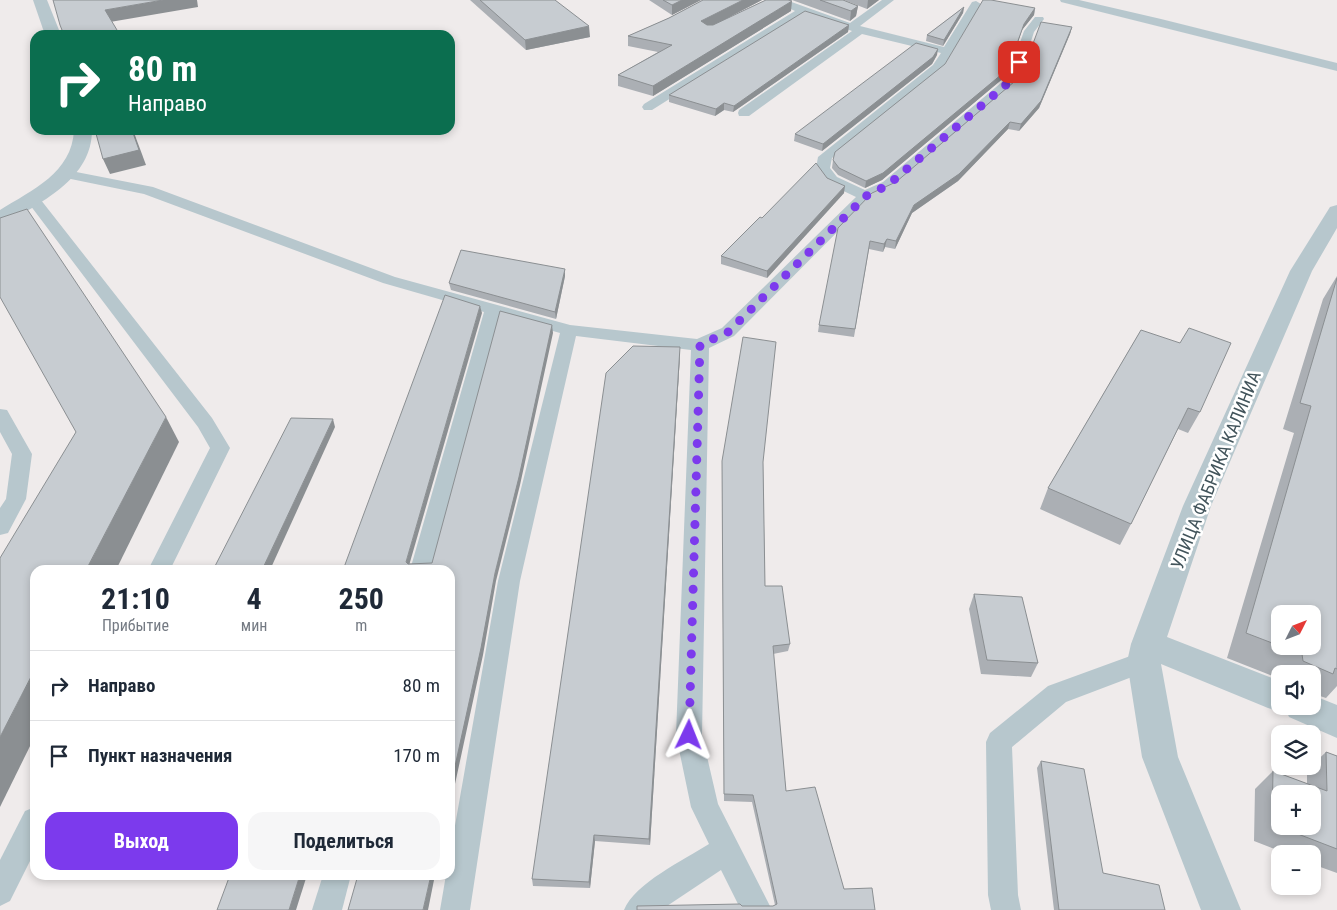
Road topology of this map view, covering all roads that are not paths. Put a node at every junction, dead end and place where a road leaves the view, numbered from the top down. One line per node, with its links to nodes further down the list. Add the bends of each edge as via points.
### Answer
1 (40, 0): 11 (street)
2 (889, 0): 8 (lane)
3 (1065, 0): 13 (lane)
4 (772, 1): 7 (lane)
5 (976, 4): 12 (lane)
6 (853, 9): 8 (lane)
7 (802, 11): 10 (lane); 14 (lane)
8 (868, 15): 10 (lane)
9 (1038, 19): 18 (lane, via 1029,31 1014,78 888,185)
10 (854, 29): 12 (lane); 15 (lane)
11 (50, 30)
12 (948, 52): 18 (lane, via 938,67 825,157 822,168 832,180)
13 (1337, 66)
14 (648, 107)
15 (744, 113)
16 (84, 135): 17 (street, via 85,141 77,159)
17 (66, 174): 19 (street); 22 (lane, via 148,190 389,280)
18 (866, 196): 24 (lane, via 728,332)
19 (32, 198): 20 (street); 27 (lane, via 205,423 220,448)
20 (0, 218)
21 (1336, 219): 29 (street, УЛИЦА ФАБРИКА КАЛИНИА, via 1301,271 1197,506)
22 (493, 309): 23 (lane); 28 (lane)
23 (569, 330): 24 (lane); 38 (lane, via 509,581)
24 (700, 345): 34 (lane, via 689,735 705,808)
25 (0, 415): 26 (lane, via 22,454 16,499)
26 (0, 527)
27 (162, 565)
28 (422, 565)
29 (1146, 653): 30 (street); 41 (lane, via 1057,694 999,742); 42 (street, УЛИЦА ФАБРИКА КАЛИНИА, via 1160,757)
30 (1271, 694)
31 (1321, 715): 32 (street)
32 (1337, 722)
33 (30, 831): 36 (lane)
34 (726, 850): 39 (lane); 40 (lane)
35 (336, 880): 37 (lane)
36 (0, 892)
37 (327, 910)
38 (455, 910)
39 (639, 910)
40 (757, 910)
41 (1006, 910)
42 (1221, 910)

